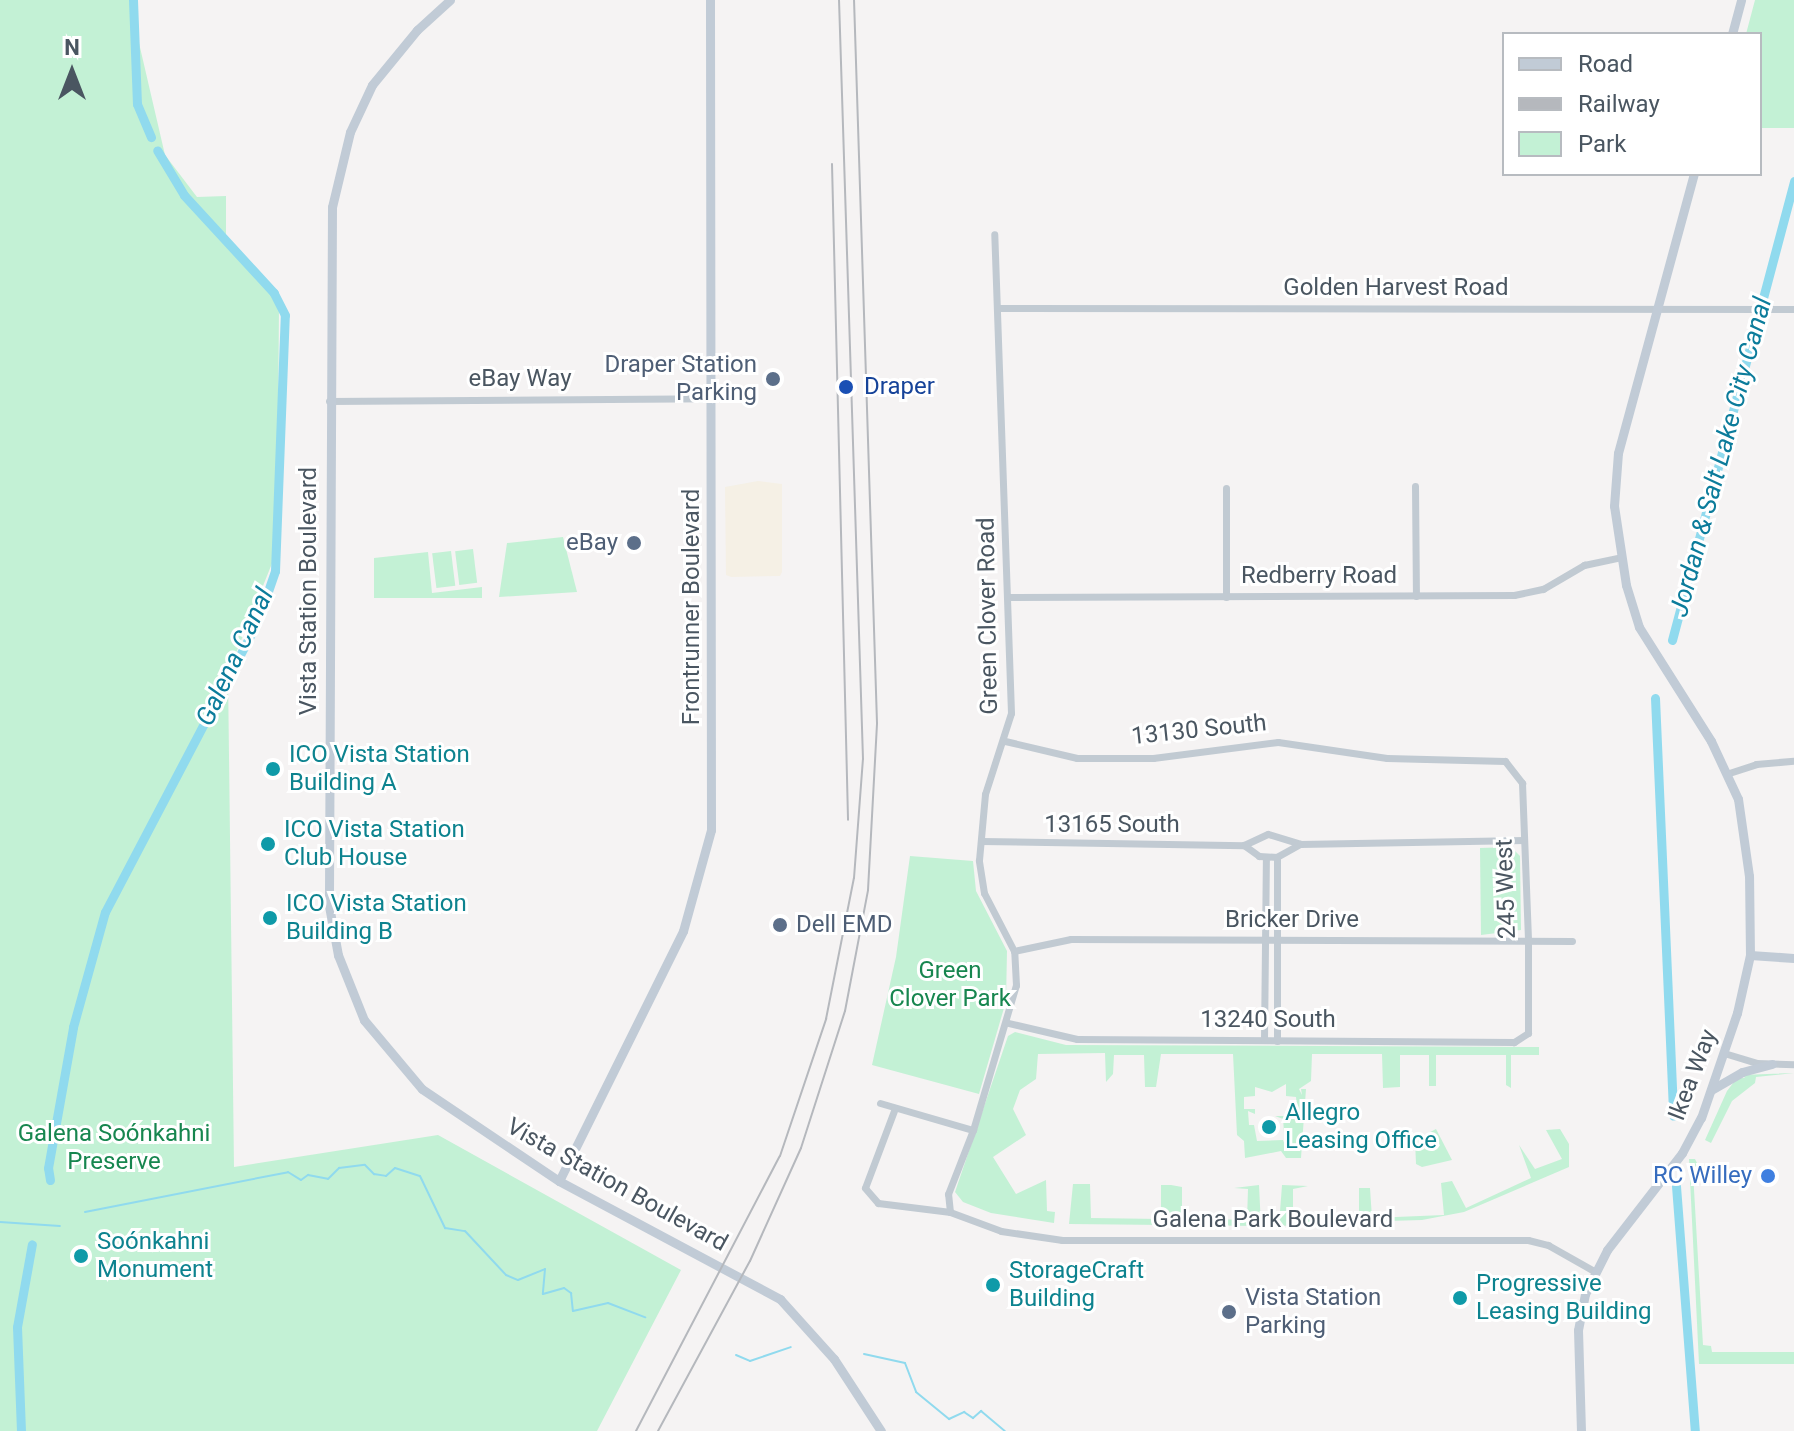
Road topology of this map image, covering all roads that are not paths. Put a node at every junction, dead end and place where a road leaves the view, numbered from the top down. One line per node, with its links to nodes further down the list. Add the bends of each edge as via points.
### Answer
1 (450, 0): 11 (street, Vista Station Boulevard, via 417,30 372,85 342,157 329,232)
2 (710, 0): 10 (street, Frontrunner Boulevard)
3 (1741, 0): 4 (street)
4 (1733, 32)
5 (1693, 176): 8 (street, Ikea Way)
6 (994, 234): 7 (street, Green Clover Road)
7 (998, 308): 8 (street, Golden Harvest Road); 16 (street, Green Clover Road)
8 (1657, 308): 9 (street, Golden Harvest Road); 14 (street, Ikea Way, via 1618,453 1614,506)
9 (1794, 309)
10 (711, 398): 11 (street, eBay Way); 46 (street, Frontrunner Boulevard, via 714,796 706,863 665,970)
11 (329, 401): 46 (street, Vista Station Boulevard, via 329,906 338,955 364,1020 422,1089)
12 (1415, 486): 15 (street)
13 (1226, 488): 17 (street)
14 (1621, 557): 15 (street, Redberry Road, via 1584,565 1553,585 1525,594); 21 (street, Ikea Way, via 1639,627)
15 (1416, 596): 17 (street, Redberry Road)
16 (1008, 597): 17 (street, Redberry Road); 18 (street, Green Clover Road, via 1011,713)
17 (1226, 597)
18 (1005, 741): 19 (street, 13130 South, via 1077,758 1153,758 1278,742 1387,758); 23 (street, Green Clover Road, via 987,783)
19 (1495, 758): 22 (street, 245 West, via 1519,774)
20 (1794, 761): 21 (street, via 1756,764)
21 (1726, 774): 33 (street, Ikea Way, via 1738,799 1747,865)
22 (1524, 840): 24 (street, 13165 South); 30 (street, 245 West)
23 (981, 841): 25 (street, 13165 South); 32 (street, Green Clover Road, via 984,893)
24 (1300, 844): 25 (street, 13165 South, via 1268,834); 27 (street, 13165 South)
25 (1244, 845): 26 (street, 13165 South)
26 (1266, 857): 27 (street, 13165 South); 28 (street)
27 (1277, 857): 29 (street)
28 (1265, 940): 29 (street, Bricker Drive); 32 (street, Bricker Drive, via 1071,939); 37 (street)
29 (1277, 940): 30 (street, Bricker Drive); 38 (street)
30 (1528, 941): 31 (street, Bricker Drive); 36 (street, 245 West)
31 (1572, 941)
32 (1014, 951): 35 (street, Green Clover Road, via 1016,985)
33 (1750, 955): 34 (street); 39 (street, Ikea Way)
34 (1794, 958)
35 (1008, 1023): 37 (street, 13240 South, via 1066,1039); 45 (street, Green Clover Road)
36 (1528, 1033): 38 (street, 13240 South, via 1514,1042)
37 (1264, 1040): 38 (street, 13240 South)
38 (1277, 1041)
39 (1724, 1053): 40 (street); 42 (street, Ikea Way)
40 (1772, 1064): 41 (street); 42 (street, via 1742,1072)
41 (1794, 1064)
42 (1711, 1090): 48 (street, Ikea Way, via 1682,1153)
43 (880, 1103): 44 (street)
44 (895, 1108): 45 (street); 47 (street, Galena Park Boulevard, via 866,1194 878,1203)
45 (973, 1130): 47 (street, Green Clover Road, via 948,1194)
46 (559, 1181): 49 (street, Vista Station Boulevard, via 780,1299 834,1359)
47 (950, 1212): 48 (street, Galena Park Boulevard, via 1001,1231 1062,1240 1528,1240)
48 (1594, 1271): 50 (street, via 1578,1330)
49 (881, 1431)
50 (1581, 1431)

